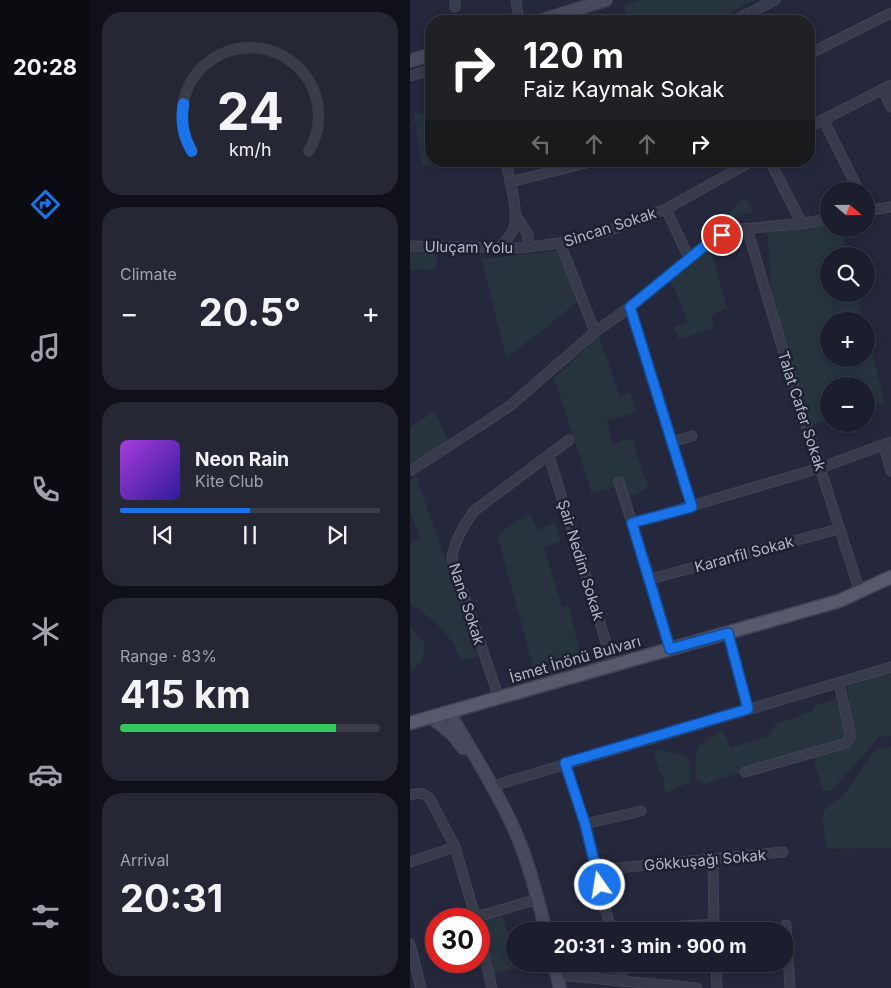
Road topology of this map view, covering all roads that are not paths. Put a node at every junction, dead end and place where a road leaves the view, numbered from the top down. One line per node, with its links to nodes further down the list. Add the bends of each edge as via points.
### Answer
1 (516, 0): 5 (street)
2 (606, 0): 6 (street)
3 (775, 0): 7 (street)
4 (891, 13): 8 (street)
5 (517, 15)
6 (558, 15)
7 (747, 15)
8 (815, 51)
9 (425, 56): 10 (street)
10 (410, 61)
11 (425, 72): 12 (street)
12 (410, 76)
13 (887, 87): 14 (street); 15 (street)
14 (891, 107)
15 (823, 119): 16 (street); 22 (street)
16 (815, 124)
17 (507, 167): 21 (street)
18 (570, 167): 21 (street)
19 (741, 167): 24 (street, Sincan Sokak)
20 (773, 167): 28 (street)
21 (510, 182): 26 (street)
22 (854, 182)
23 (891, 207): 25 (street)
24 (666, 208): 30 (street, Sincan Sokak, via 602,233); 34 (street)
25 (875, 208)
26 (515, 214): 32 (street, via 510,236); 33 (street, via 528,236)
27 (820, 219): 28 (street)
28 (802, 222): 29 (street)
29 (747, 228): 34 (street, via 732,230 712,240); 42 (street, Talat Cafer Sokak)
30 (560, 243): 33 (street, Sincan Sokak); 36 (street)
31 (410, 246): 32 (street, Uluçam Yolu)
32 (500, 247): 33 (street, Uluçam Yolu)
33 (528, 247)
34 (689, 258): 35 (street)
35 (630, 307): 36 (street); 39 (street)
36 (595, 332): 43 (street, via 511,405)
37 (692, 436): 39 (street)
38 (569, 440): 41 (street, Nane Sokak)
39 (672, 442): 46 (street)
40 (887, 444): 42 (street); 44 (street)
41 (549, 456): 54 (street, Şair Nedim Sokak); 57 (street, Nane Sokak, via 474,511 452,552)
42 (820, 468): 46 (street); 48 (street, Talat Cafer Sokak)
43 (410, 471)
44 (891, 471)
45 (619, 482): 47 (street)
46 (692, 507): 47 (street)
47 (632, 523): 50 (street)
48 (839, 529): 50 (street, Karanfil Sokak); 51 (street, Talat Cafer Sokak)
49 (891, 577): 51 (main road, İsmet İnönü Bulvarı)
50 (650, 579): 53 (street)
51 (860, 592): 52 (main road, İsmet İnönü Bulvarı)
52 (728, 633): 53 (main road, İsmet İnönü Bulvarı); 58 (street)
53 (670, 649): 54 (main road, İsmet İnönü Bulvarı)
54 (614, 665): 57 (main road, İsmet İnönü Bulvarı)
55 (891, 666): 56 (street)
56 (838, 683): 58 (street); 64 (street, via 850,733 846,743)
57 (499, 698): 59 (main road, İsmet İnönü Bulvarı)
58 (748, 709): 62 (street)
59 (449, 712): 60 (main road, İsmet İnönü Bulvarı); 63 (street)
60 (431, 717): 61 (main road, İsmet İnönü Bulvarı); 63 (street, via 452,734)
61 (410, 722)
62 (565, 763): 65 (street); 68 (street)
63 (482, 770): 65 (street)
64 (745, 772)
65 (492, 786): 74 (street, via 514,828)
66 (410, 795): 69 (street, via 420,793 427,796)
67 (642, 812): 68 (street)
68 (585, 824): 73 (street)
69 (455, 847): 72 (street); 75 (street)
70 (783, 852): 71 (street, Gökkuşağı Sokak)
71 (713, 859): 73 (street, Gökkuşağı Sokak); 79 (street)
72 (410, 862)
73 (597, 870): 78 (street)
74 (538, 900): 76 (street); 77 (street)
75 (473, 908)
76 (490, 914)
77 (544, 922)
78 (609, 922)
79 (714, 922)
80 (410, 944): 88 (street)
81 (556, 972): 90 (street)
82 (572, 972): 87 (street)
83 (621, 972): 87 (street)
84 (716, 972): 92 (street)
85 (789, 972): 93 (street)
86 (489, 973): 89 (street)
87 (623, 981): 91 (street)
88 (421, 988)
89 (492, 988)
90 (560, 988)
91 (697, 988)
92 (717, 988)
93 (790, 988)

